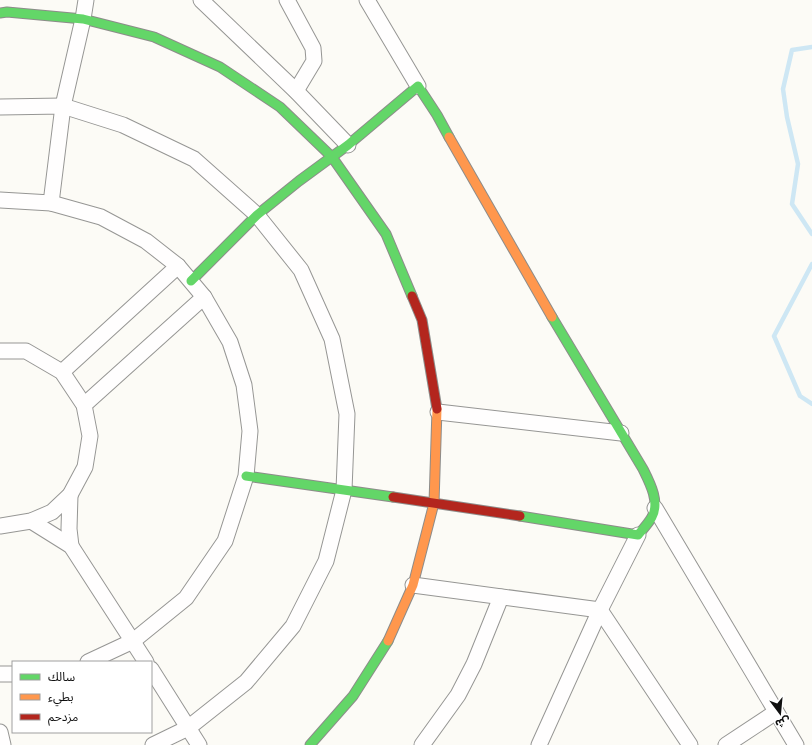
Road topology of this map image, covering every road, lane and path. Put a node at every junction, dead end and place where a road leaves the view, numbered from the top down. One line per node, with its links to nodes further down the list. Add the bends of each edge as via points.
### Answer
1 (86, 0): 6 (street)
2 (201, 0): 8 (street)
3 (287, 0): 8 (street, via 313,48 314,55 314,61)
4 (367, 0): 7 (street)
5 (0, 13): 6 (street)
6 (83, 19): 9 (street); 12 (street, via 154,37 220,67 280,107)
7 (418, 86): 11 (street); 23 (street)
8 (296, 91): 11 (street)
9 (63, 106): 10 (street); 14 (street); 15 (street, via 123,125 194,159)
10 (0, 107)
11 (348, 145): 12 (street)
12 (332, 157): 15 (street); 22 (street, via 386,234 413,298 422,320)
13 (0, 200): 14 (street)
14 (51, 203): 16 (street, via 101,217 146,241)
15 (257, 215): 17 (street); 25 (street, via 301,270 332,339 347,414)
16 (178, 266): 17 (street); 20 (street)
17 (191, 281): 18 (street)
18 (204, 297): 21 (street); 24 (street, via 230,342 244,386 250,431)
19 (0, 350): 20 (street, via 26,351)
20 (62, 372): 21 (street)
21 (84, 405): 26 (street, via 90,436 88,452 85,467)
22 (438, 412): 23 (street); 27 (street)
23 (621, 433): 28 (street, via 636,455 649,483)
24 (246, 476): 25 (street); 36 (street, via 225,542 186,598)
25 (344, 490): 27 (street); 43 (street, via 326,561 292,626 246,682)
26 (70, 495): 29 (street, via 52,512); 32 (street)
27 (434, 503): 31 (street); 33 (street)
28 (655, 508): 31 (street, via 652,517); 42 (street)
29 (31, 521): 30 (street); 32 (street)
30 (0, 526)
31 (638, 535): 35 (street)
32 (71, 546): 36 (street)
33 (413, 585): 34 (street); 48 (street, via 387,643 353,696)
34 (501, 596): 35 (street); 49 (street, via 474,664 458,695)
35 (600, 610): 50 (street); 51 (street)
36 (133, 641): 37 (street); 38 (street)
37 (90, 661)
38 (145, 661)
39 (152, 671): 43 (street)
40 (0, 674): 41 (street)
41 (12, 674)
42 (776, 712): 52 (street); 53 (street)
43 (188, 728): 46 (street); 47 (street)
44 (0, 732): 45 (street)
45 (3, 745)
46 (153, 745)
47 (199, 745)
48 (311, 745)
49 (422, 745)
50 (539, 745)
51 (690, 745)
52 (726, 745)
53 (796, 745)

